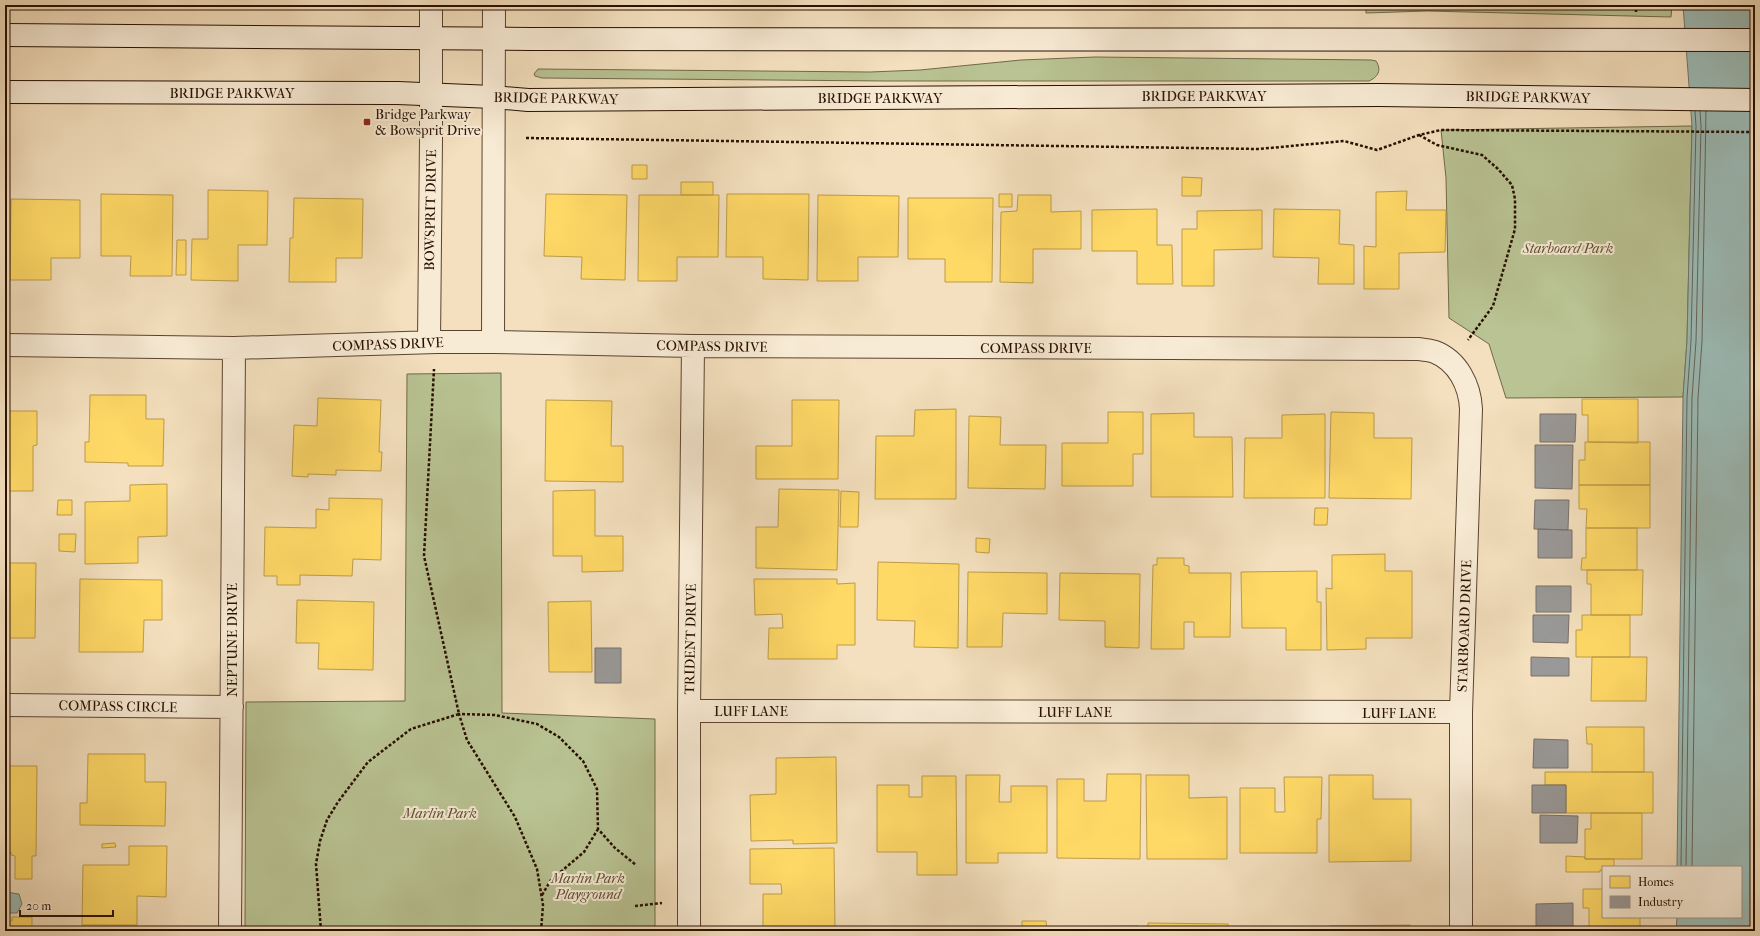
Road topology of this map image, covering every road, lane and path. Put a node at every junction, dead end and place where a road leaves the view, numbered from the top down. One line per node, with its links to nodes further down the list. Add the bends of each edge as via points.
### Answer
1 (431, 5): 4 (street, BOWSPRIT DRIVE)
2 (494, 5): 5 (street)
3 (5, 35): 4 (street)
4 (431, 38): 5 (street); 8 (street, BOWSPRIT DRIVE)
5 (493, 39): 6 (street); 9 (street)
6 (1755, 40)
7 (5, 92): 8 (street, BRIDGE PARKWAY)
8 (431, 94): 9 (street, BRIDGE PARKWAY); 14 (street, BOWSPRIT DRIVE)
9 (493, 97): 10 (street, BRIDGE PARKWAY, via 536,100 1379,95); 15 (street)
10 (1755, 100)
11 (1755, 132): 12 (path, via 1441,130)
12 (1419, 135): 13 (path, via 1377,150 1344,141 1259,149); 20 (path, via 1437,145 1482,156 1512,185 1515,199 1515,229 1493,306)
13 (526, 138)
14 (433, 342): 15 (street, COMPASS DRIVE); 18 (street, COMPASS DRIVE); 25 (path, via 424,556)
15 (493, 342): 17 (street, COMPASS DRIVE)
16 (5, 345): 18 (street, COMPASS DRIVE)
17 (693, 346): 19 (street, COMPASS DRIVE); 23 (street, TRIDENT DRIVE)
18 (234, 348): 22 (street, NEPTUNE DRIVE)
19 (1419, 349): 20 (street, STARBOARD DRIVE, via 1435,352)
20 (1450, 362): 24 (street, STARBOARD DRIVE, via 1461,374 1470,397 1471,409)
21 (5, 705): 22 (street, COMPASS CIRCLE)
22 (232, 707): 29 (street, NEPTUNE DRIVE)
23 (689, 711): 24 (street, LUFF LANE); 32 (street, TRIDENT DRIVE)
24 (1461, 712): 33 (street, STARBOARD DRIVE)
25 (459, 714): 26 (path, via 495,715 537,724 559,737 583,761 597,788); 28 (path, via 467,740 515,817 537,869); 30 (path, via 412,729 368,762 334,808 320,841 316,864)
26 (598, 829): 27 (path, via 615,848); 28 (path, via 584,852 551,880)
27 (636, 865)
28 (542, 896): 31 (path)
29 (230, 931)
30 (321, 931)
31 (541, 931)
32 (689, 931)
33 (1461, 931)

